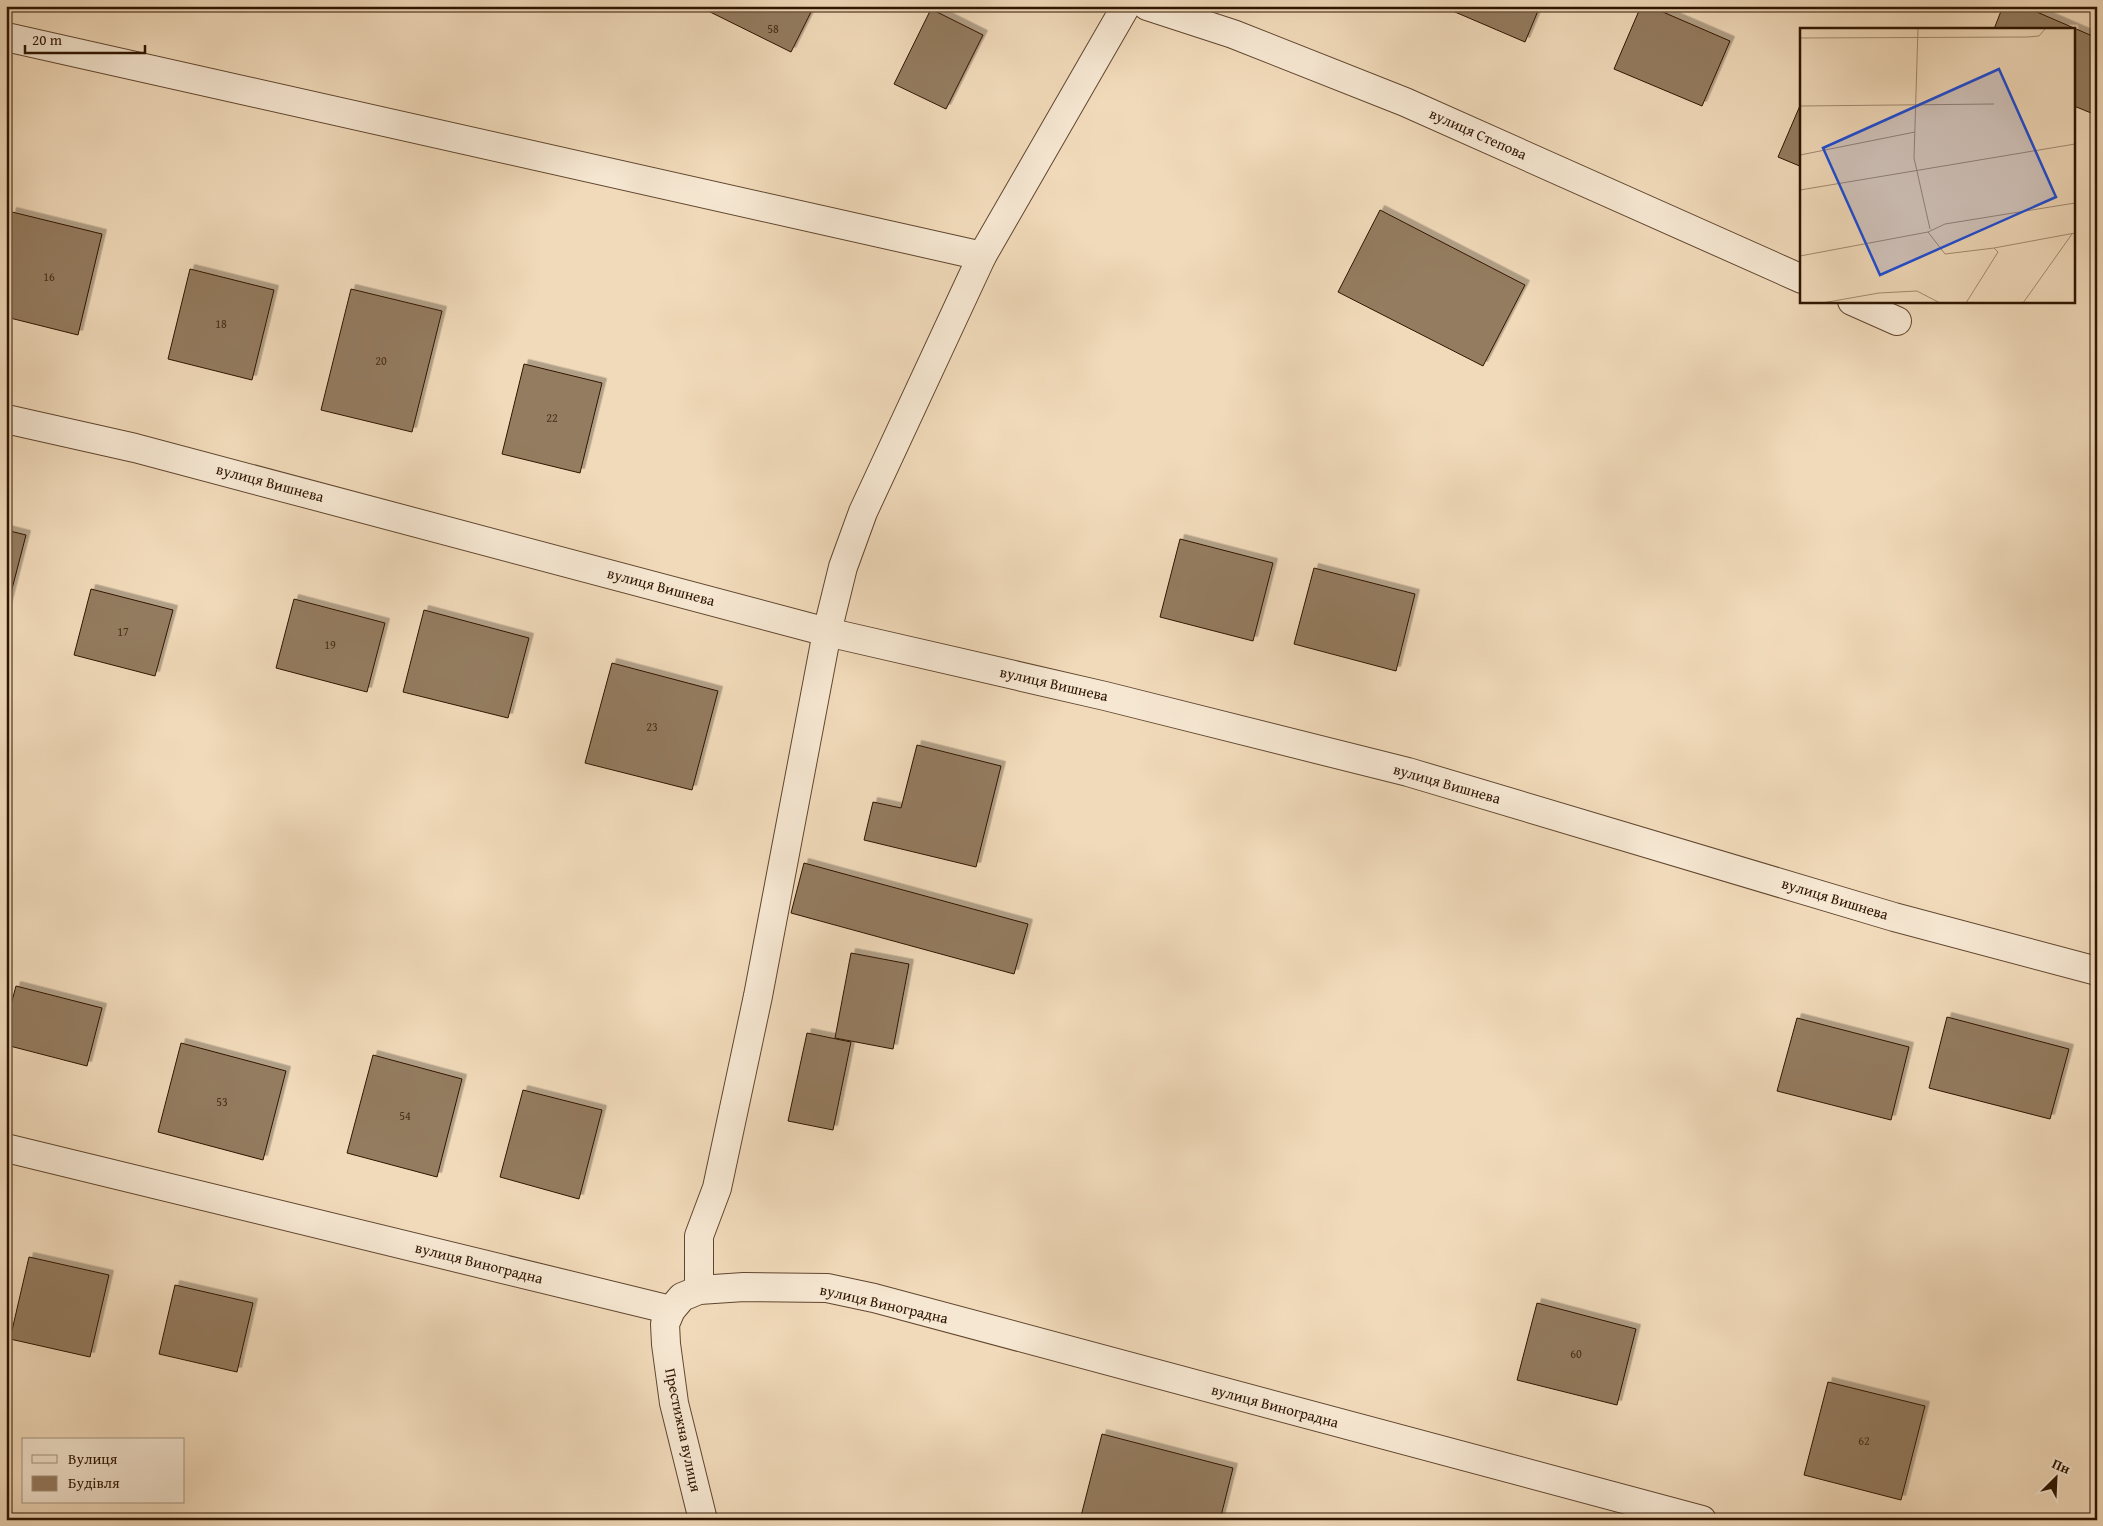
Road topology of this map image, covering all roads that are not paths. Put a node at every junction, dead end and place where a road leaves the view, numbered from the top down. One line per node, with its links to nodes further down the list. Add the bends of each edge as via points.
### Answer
1 (1126, 6): 4 (street)
2 (1147, 6): 5 (street, вулиця Степова, via 1233,34 1405,102)
3 (6, 37): 4 (street)
4 (982, 256): 9 (street, via 863,512 843,567)
5 (1800, 278)
6 (1854, 302): 7 (street)
7 (1897, 321)
8 (6, 418): 9 (street, вулиця Вишнева, via 154,453)
9 (827, 632): 10 (street, вулиця Вишнева, via 1105,696 1408,772 1894,917); 12 (street, via 756,1005 717,1188 699,1236)
10 (2097, 971)
11 (6, 1148): 13 (street, вулиця Виноградна)
12 (699, 1290): 13 (street, вулиця Виноградна, via 682,1297); 15 (street, вулиця Виноградна, via 827,1288 874,1298)
13 (671, 1310): 14 (street, Престижна вулиця, via 665,1324 674,1403)
14 (702, 1520)
15 (1702, 1520)

